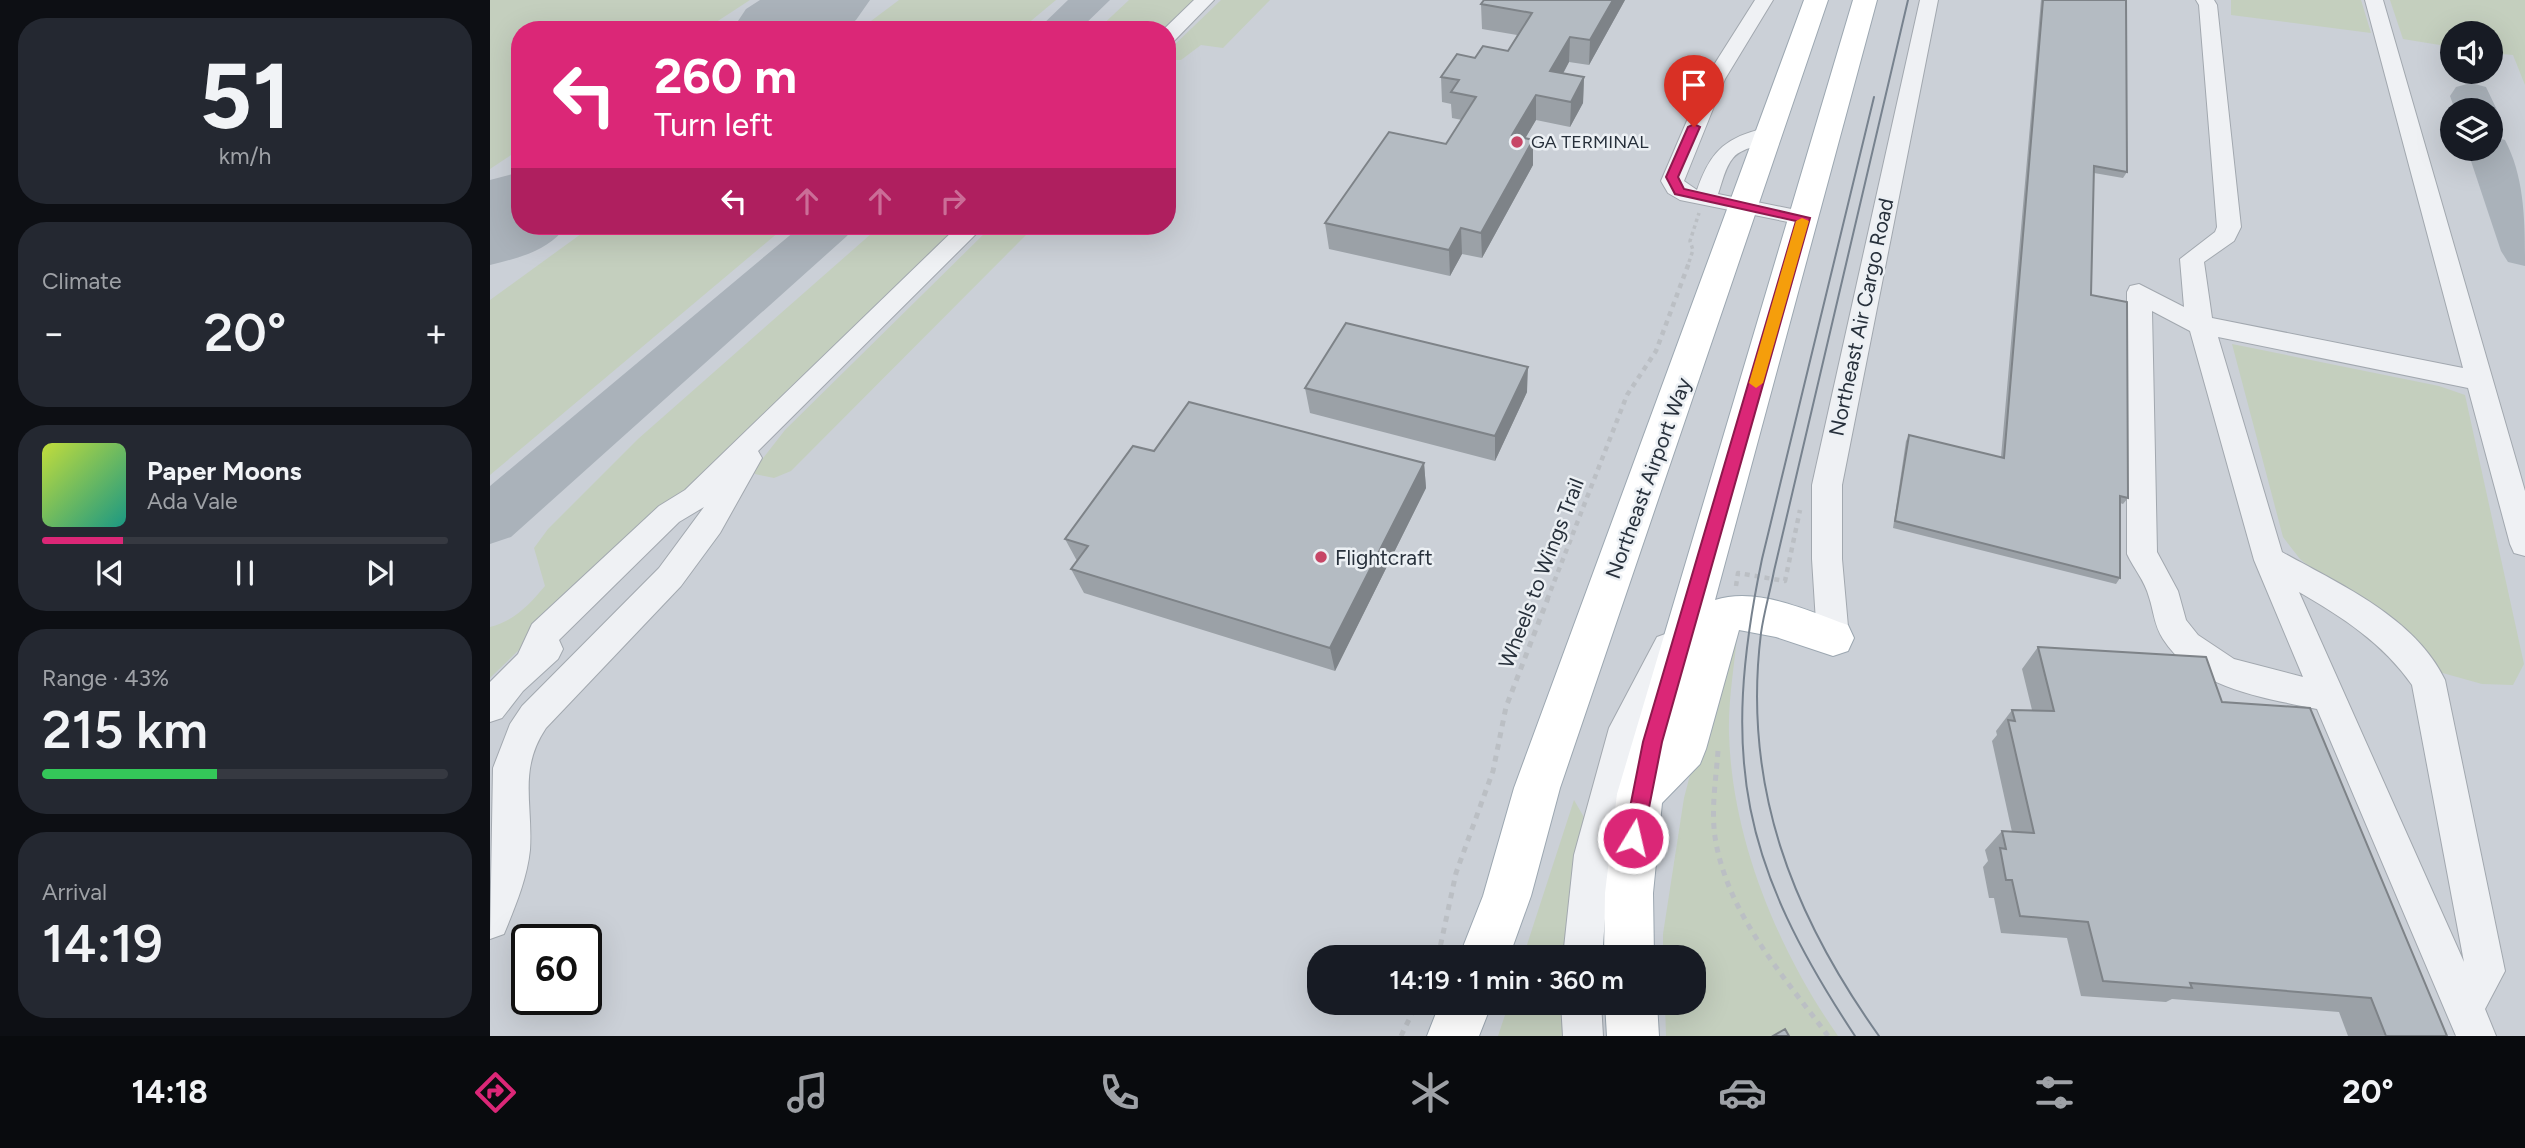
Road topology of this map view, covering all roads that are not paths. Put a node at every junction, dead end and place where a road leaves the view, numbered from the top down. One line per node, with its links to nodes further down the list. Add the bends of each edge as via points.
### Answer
1 (1205, 0): 8 (street)
2 (1764, 0): 10 (street, via 1715,79 1672,177 1679,192)
3 (1816, 0): 9 (main road, Northeast Airport Way)
4 (1865, 0): 12 (main road)
5 (1929, 0): 20 (street, Northeast Air Cargo Road, via 1827,485)
6 (2205, 0): 14 (street, via 2230,227 2226,236 2192,258)
7 (2374, 0): 15 (street)
8 (1176, 28)
9 (1771, 133): 10 (street, via 1729,147); 11 (main road, Northeast Airport Way)
10 (1702, 205): 11 (street)
11 (1744, 206): 12 (street); 25 (main road, Northeast Airport Way, via 1537,788)
12 (1803, 218): 19 (main road)
13 (963, 235): 16 (street)
14 (2198, 313): 15 (street); 18 (street, via 2251,511); 21 (street, via 2184,319 2139,292 2142,554 2158,578 2173,628 2190,647 2241,677)
15 (2480, 382): 17 (street)
16 (780, 411): 22 (street, via 695,498 688,519 562,639 532,660); 23 (street, via 688,554 520,734)
17 (2525, 544)
18 (2269, 560): 21 (street); 31 (street, via 2385,632 2414,657 2428,680 2485,971)
19 (1714, 604): 20 (main road); 26 (street, via 1626,728 1592,855); 27 (main road, via 1640,794 1629,892)
20 (1833, 638)
21 (2329, 697): 31 (street)
22 (490, 707)
23 (499, 788): 24 (street, via 512,825 511,853)
24 (490, 920)
25 (1489, 945)
26 (1583, 945)
27 (1629, 945)
28 (1461, 1015): 32 (main road)
29 (1582, 1015): 33 (street)
30 (1632, 1015): 34 (main road)
31 (2469, 1021)
32 (1453, 1036)
33 (1583, 1036)
34 (1633, 1036)

